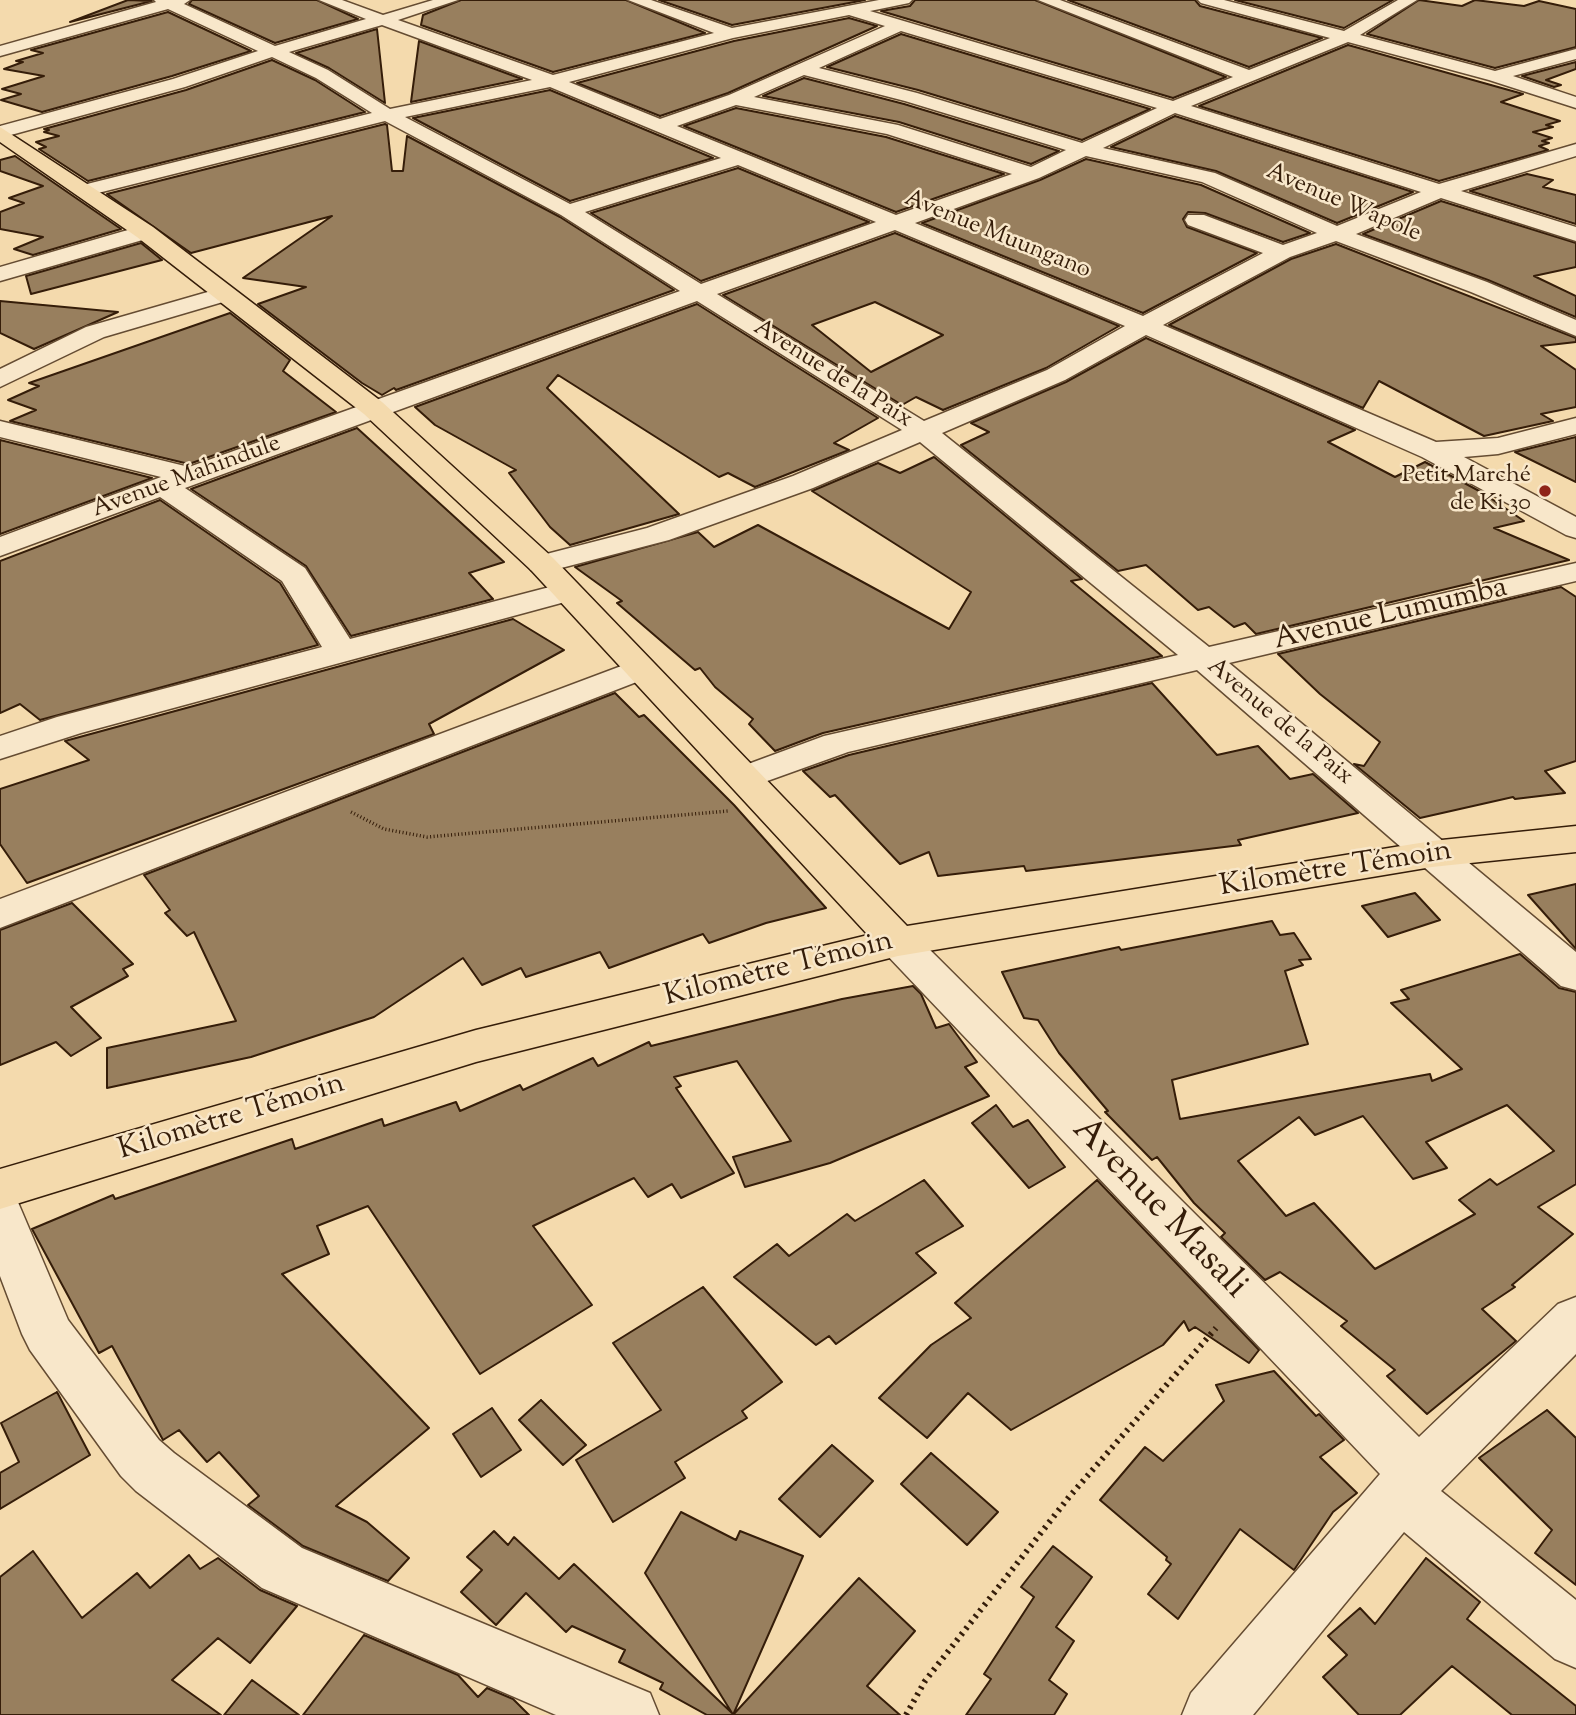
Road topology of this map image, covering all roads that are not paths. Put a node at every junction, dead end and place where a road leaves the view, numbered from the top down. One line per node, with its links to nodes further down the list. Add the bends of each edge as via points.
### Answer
1 (327, 0): 11 (street, Avenue Muungano)
2 (450, 0): 11 (street)
3 (636, 0): 13 (street)
4 (815, 0): 10 (street)
5 (904, 0): 10 (street)
6 (1046, 0): 20 (street)
7 (1206, 0): 14 (street)
8 (1409, 0): 14 (street, Avenue Mahindule)
9 (172, 1): 15 (street); 16 (street, Avenue de la Paix)
10 (849, 10): 12 (street); 13 (street)
11 (385, 20): 16 (street); 21 (street, Avenue Muungano)
12 (898, 26): 18 (street); 24 (street)
13 (731, 33): 21 (street)
14 (1344, 38): 19 (street); 20 (street, Avenue Mahindule)
15 (0, 51)
16 (272, 52): 25 (street, Avenue de la Paix, via 322,74); 27 (street)
17 (1576, 54): 19 (street)
18 (802, 69): 22 (street); 28 (street, Avenue Wapole)
19 (1495, 76): 23 (street)
20 (1250, 77): 24 (street, Avenue Mahindule)
21 (552, 81): 25 (street); 26 (street, Avenue Muungano)
22 (734, 99): 26 (street); 31 (street, via 901,132)
23 (1576, 103)
24 (1174, 107): 28 (street, Avenue Mahindule); 33 (street)
25 (387, 115): 32 (street); 34 (street, Avenue de la Paix)
26 (661, 125): 30 (street, Avenue Muungano)
27 (0, 133): 32 (main road)
28 (1082, 149): 31 (street, Avenue Mahindule); 38 (street, Avenue Wapole, via 1208,177)
29 (1576, 150): 33 (street)
30 (740, 158): 34 (street); 36 (street, Avenue Muungano)
31 (1032, 174): 36 (street, Avenue Mahindule)
32 (86, 190): 37 (main road)
33 (1442, 190): 38 (street); 39 (street)
34 (568, 211): 42 (street, Avenue de la Paix)
35 (1196, 220): 40 (street)
36 (897, 223): 42 (street, Avenue Mahindule); 44 (street, Avenue Muungano)
37 (145, 232): 41 (street); 43 (main road)
38 (1337, 234): 40 (street); 45 (street, Avenue Wapole)
39 (1576, 234)
40 (1282, 253): 44 (street)
41 (0, 274)
42 (698, 292): 47 (street, Avenue Mahindule); 50 (street, Avenue de la Paix)
43 (225, 294): 46 (street, via 95,332); 47 (main road)
44 (1146, 326): 50 (street, via 1056,374); 51 (street, Avenue Muungano)
45 (1576, 329)
46 (0, 379)
47 (373, 408): 52 (street, Avenue Mahindule); 55 (main road)
48 (1576, 426): 51 (street, via 1498,446)
49 (0, 429): 52 (street)
50 (925, 433): 55 (street, via 658,534); 59 (street, Avenue de la Paix)
51 (1432, 451): 53 (street, Avenue Muungano)
52 (178, 482): 54 (street, Avenue Mahindule); 58 (street, via 294,575)
53 (1576, 529)
54 (0, 547)
55 (542, 564): 57 (main road)
56 (1576, 572): 59 (street, Avenue Lumumba)
57 (565, 592): 58 (street); 60 (main road)
58 (342, 652): 61 (street)
59 (1206, 661): 62 (street, Avenue Lumumba, via 837,744); 64 (street, Avenue de la Paix)
60 (640, 669): 62 (main road); 65 (street)
61 (0, 748)
62 (744, 778): 66 (main road)
63 (1576, 839): 64 (main road, Kilomètre Témoin)
64 (1432, 854): 66 (main road, Kilomètre Témoin); 67 (street, Avenue de la Paix)
65 (0, 914)
66 (898, 942): 68 (main road, Kilomètre Témoin, via 476,1046); 71 (street, Avenue Masali, via 1248,1305)
67 (1576, 975)
68 (0, 1189)
69 (0, 1214): 73 (street, via 48,1334 155,1472 282,1568)
70 (1576, 1320): 71 (street)
71 (1409, 1485): 72 (street, Avenue Masali); 74 (street)
72 (1576, 1638)
73 (628, 1715)
74 (1213, 1715)

